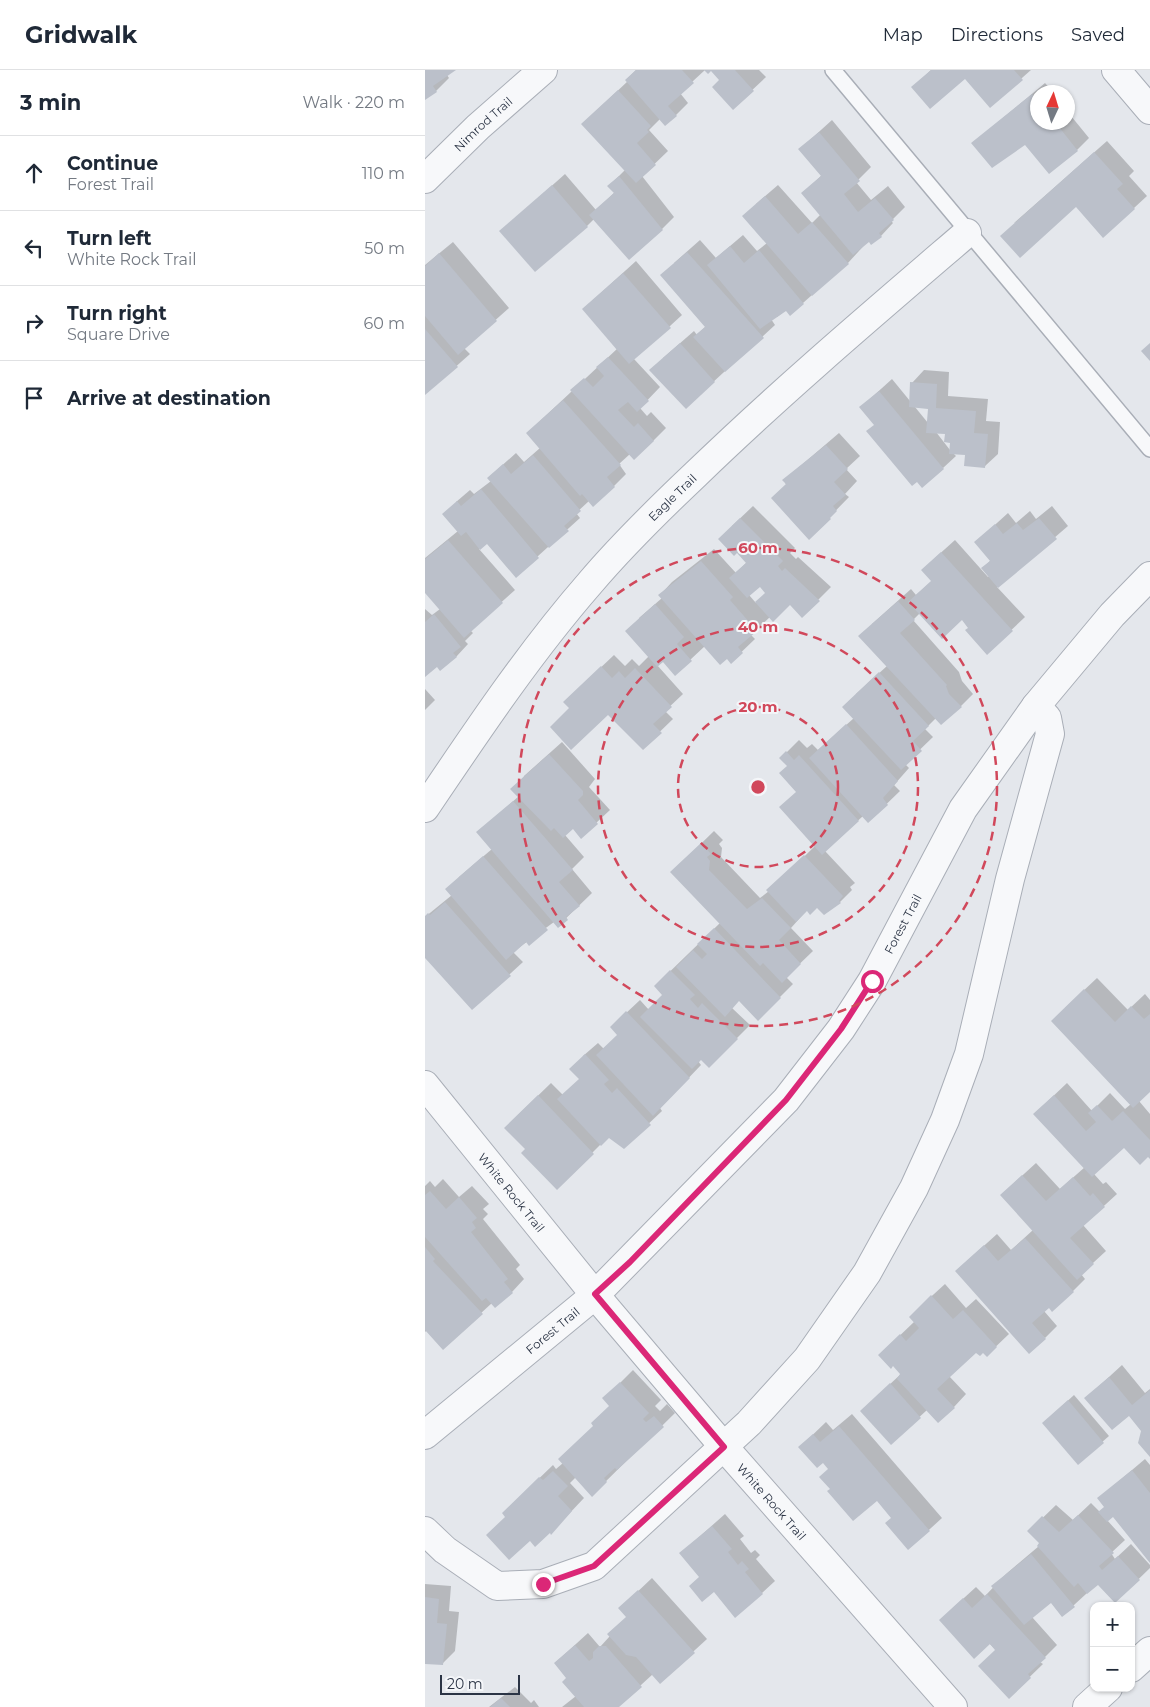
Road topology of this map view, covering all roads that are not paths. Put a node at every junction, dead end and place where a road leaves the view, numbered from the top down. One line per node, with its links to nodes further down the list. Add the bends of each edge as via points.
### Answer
1 (543, 70): 5 (street, Nimrod Trail)
2 (833, 70): 6 (lane)
3 (1116, 70): 4 (street)
4 (1150, 110)
5 (425, 179)
6 (967, 233): 7 (lane); 10 (street, Eagle Trail, via 730,441 638,531 589,583 499,700)
7 (1150, 449)
8 (1150, 576): 9 (street, Forest Trail)
9 (1036, 706): 12 (street, Forest Trail, via 963,809 872,981 841,1029 786,1100); 14 (street, via 1047,718 1050,734 1010,879 969,1054 945,1120 914,1188 867,1273 807,1360)
10 (425, 808)
11 (425, 1085): 12 (street, White Rock Trail)
12 (595, 1294): 13 (street, Forest Trail); 14 (street, White Rock Trail)
13 (425, 1435)
14 (724, 1447): 15 (street, via 594,1566 543,1584 497,1586 445,1550); 19 (street, White Rock Trail)
15 (425, 1531)
16 (1150, 1651): 17 (street)
17 (1135, 1664)
18 (1104, 1692): 20 (street)
19 (953, 1707)
20 (1087, 1707)

